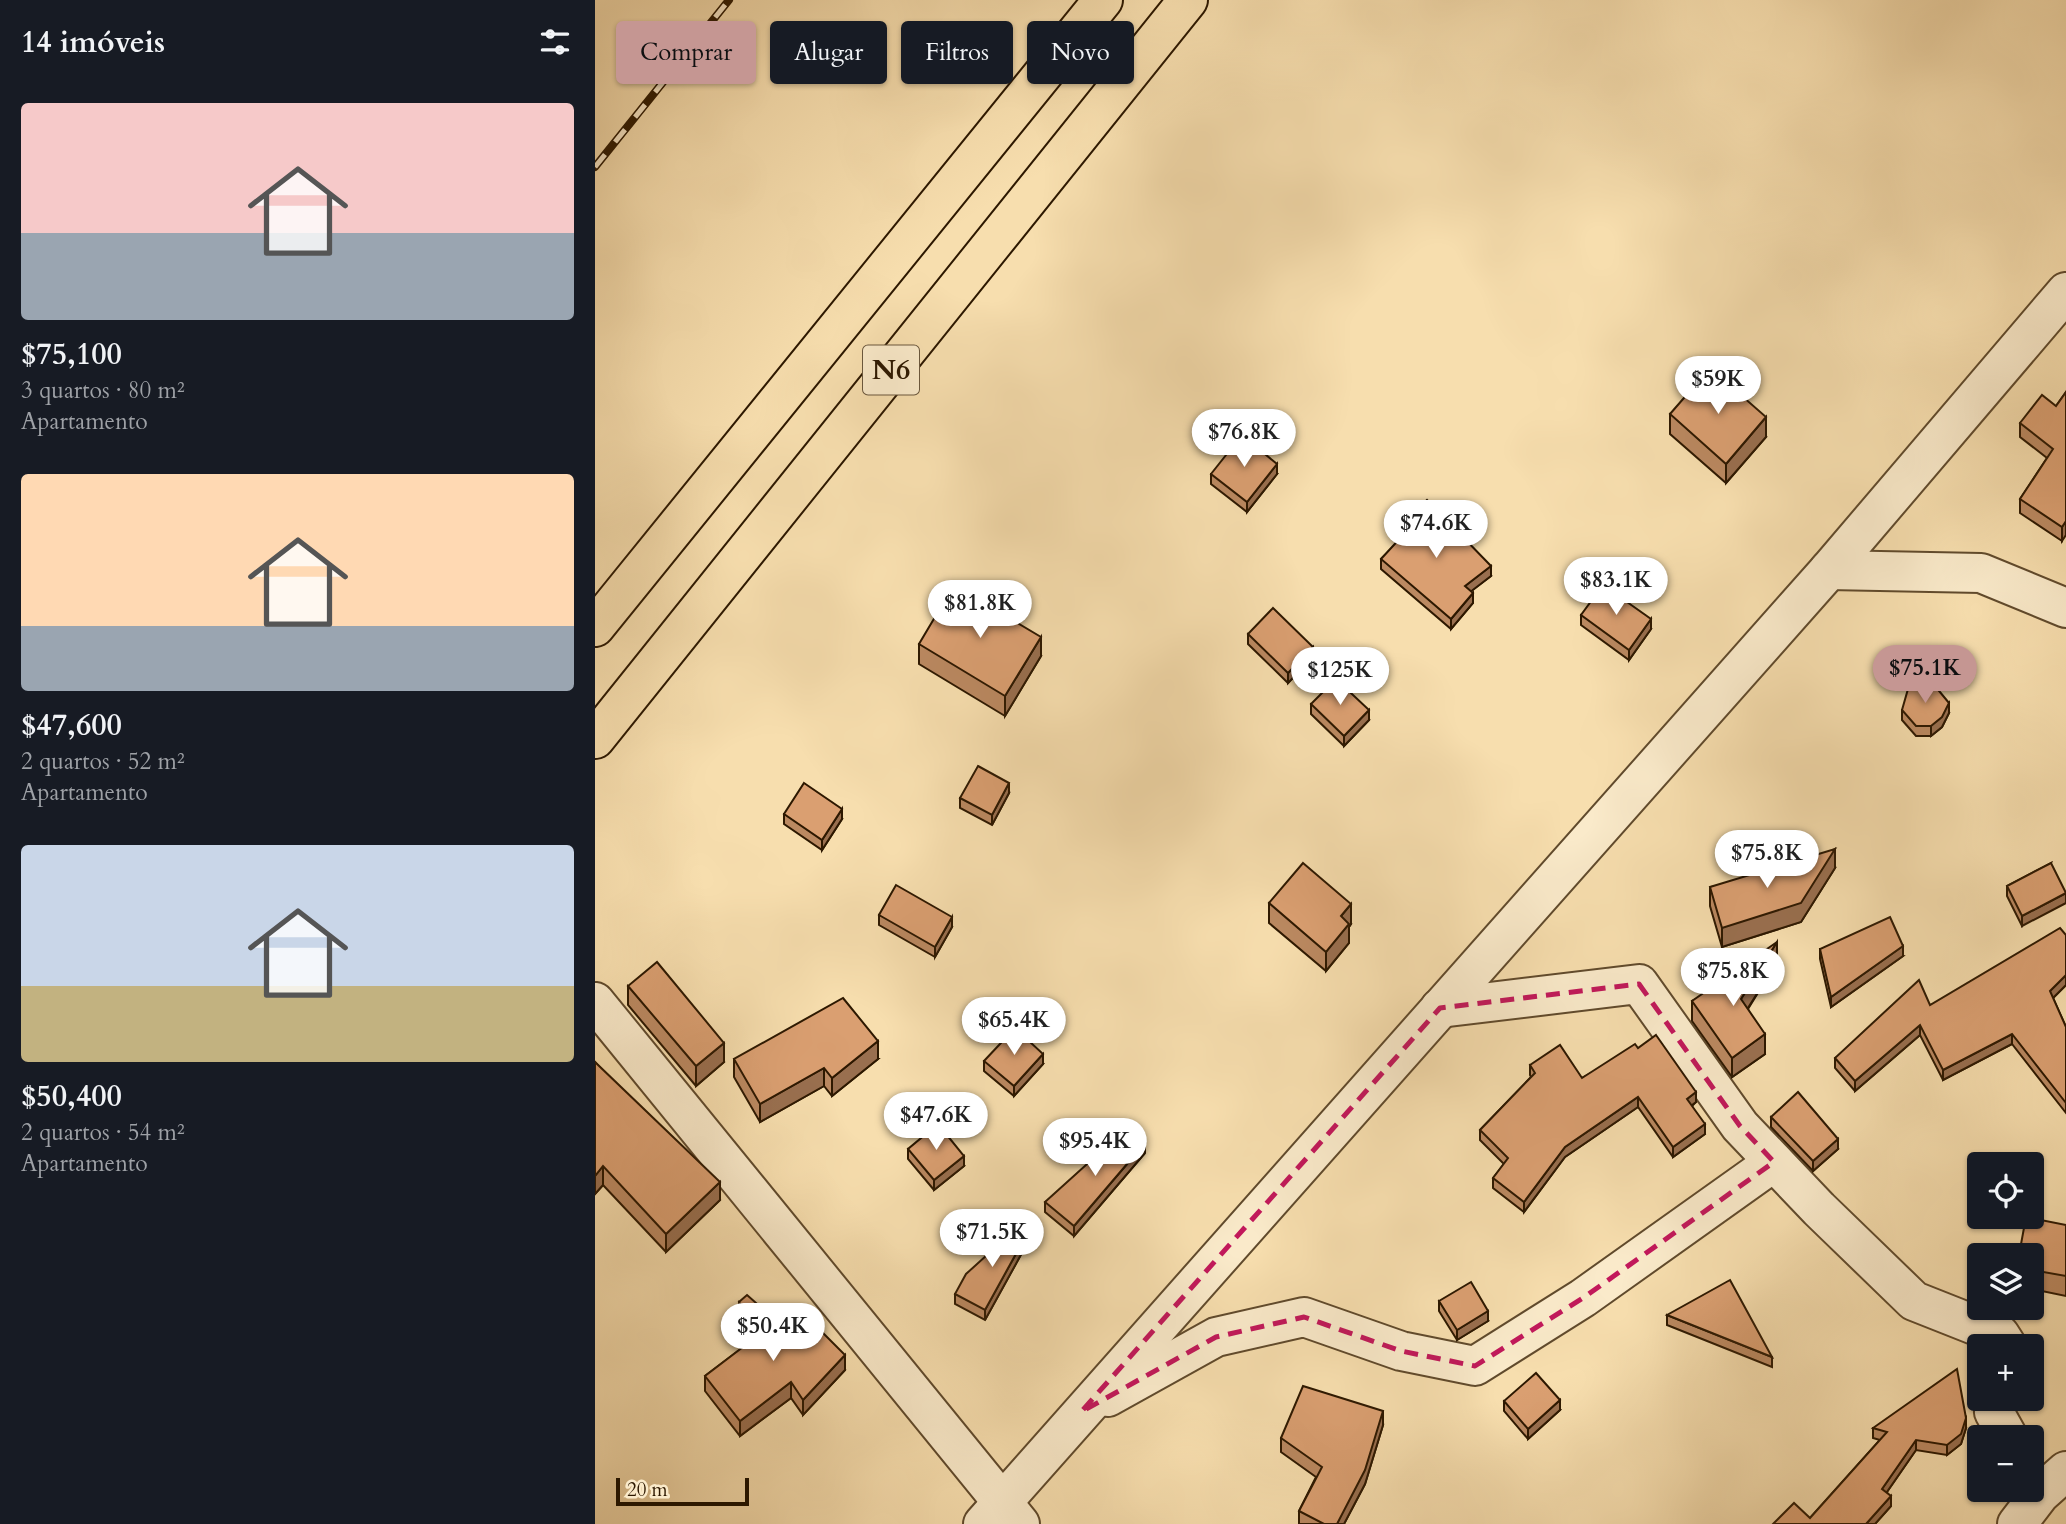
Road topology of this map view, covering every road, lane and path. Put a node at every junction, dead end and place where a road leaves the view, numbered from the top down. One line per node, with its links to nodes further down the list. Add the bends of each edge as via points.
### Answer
1 (1103, 0): 6 (highway, N6)
2 (1188, 0): 7 (highway, N6)
3 (2066, 292): 4 (street)
4 (1829, 569): 5 (street, via 1981,573); 9 (street)
5 (2066, 608)
6 (595, 627)
7 (595, 739)
8 (595, 1002): 14 (street)
9 (1440, 1008): 10 (street, via 1639,984 1740,1126); 12 (street)
10 (1775, 1163): 11 (street, via 1913,1301); 12 (street, via 1583,1298 1475,1366 1401,1351 1304,1317 1216,1337)
11 (1997, 1334)
12 (1081, 1412): 14 (street)
13 (2046, 1482): 15 (street)
14 (1001, 1517)
15 (2017, 1524)

